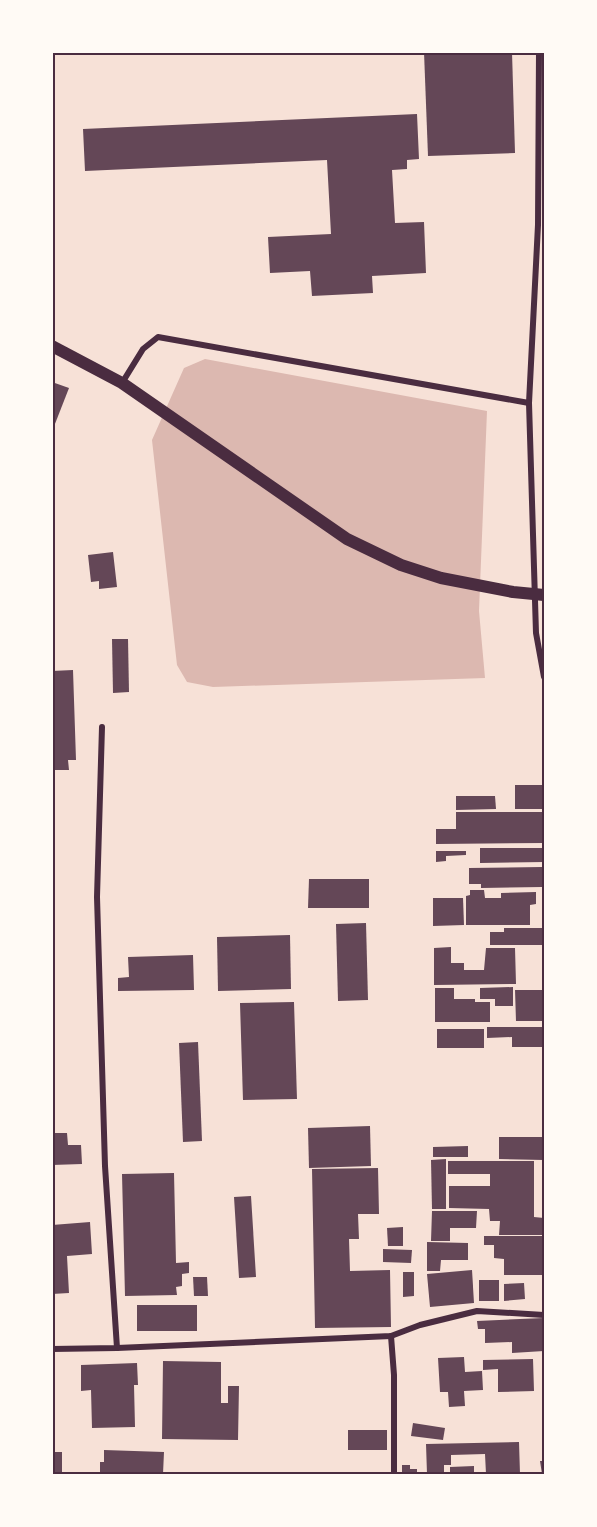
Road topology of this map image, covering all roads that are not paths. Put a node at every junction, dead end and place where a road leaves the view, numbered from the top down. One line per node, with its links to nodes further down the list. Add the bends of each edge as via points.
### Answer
1 (539, 52): 4 (street, via 538,225)
2 (52, 346): 3 (main road)
3 (122, 383): 4 (street, via 143,348 158,337); 5 (main road, via 346,539 401,566 441,578)
4 (529, 403): 5 (street)
5 (539, 595): 6 (street, via 536,633)
6 (544, 677)
7 (102, 727): 10 (street, via 97,897 105,1166)
8 (544, 1315): 9 (street, via 477,1311)
9 (391, 1335): 10 (street); 12 (street)
10 (117, 1348): 11 (street)
11 (52, 1349)
12 (394, 1474)

